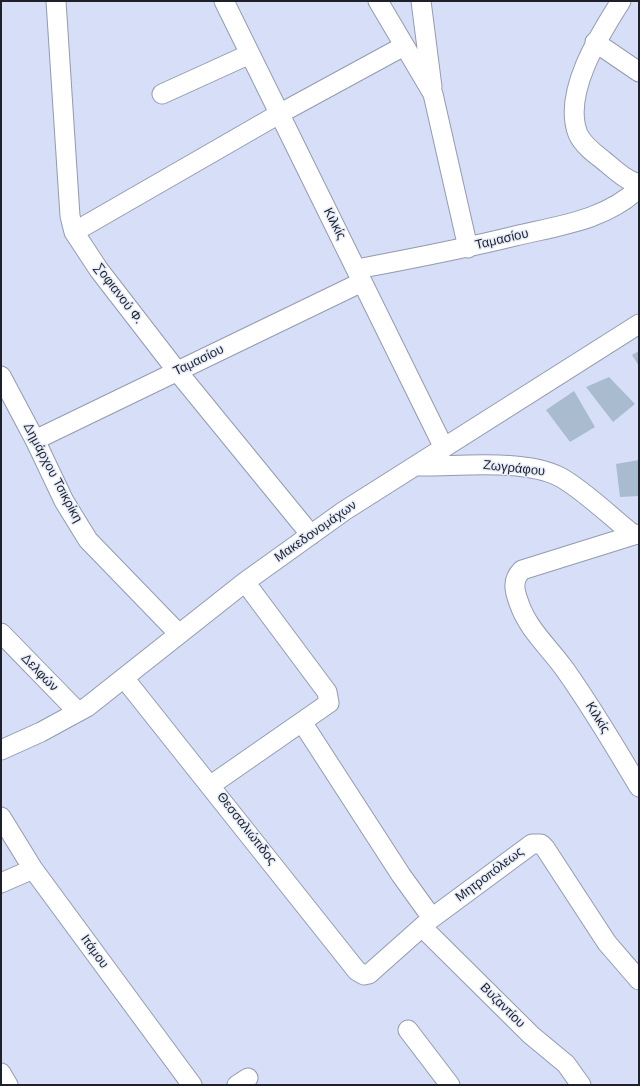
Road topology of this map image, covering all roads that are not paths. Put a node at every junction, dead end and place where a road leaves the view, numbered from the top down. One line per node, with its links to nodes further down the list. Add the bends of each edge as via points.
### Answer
1 (56, 1): 15 (street, Σοφιανού Φ., via 70,216)
2 (224, 1): 8 (street, Κιλκίς)
3 (378, 1): 7 (street)
4 (421, 1): 11 (street)
5 (621, 1): 6 (street)
6 (595, 42): 9 (street); 13 (street, via 576,92 575,119 578,134 588,148 624,177)
7 (404, 46): 11 (street); 12 (street)
8 (250, 54): 10 (street); 12 (street, Κιλκίς)
9 (639, 72)
10 (162, 94)
11 (433, 94): 16 (street)
12 (279, 114): 15 (street); 17 (street, Κιλκίς)
13 (639, 184)
14 (639, 188): 16 (street, Ταμασίου, via 620,203 589,218)
15 (74, 232): 19 (street, Σοφιανού Φ., via 99,270)
16 (468, 248): 17 (street, Ταμασίου)
17 (359, 276): 19 (street, Ταμασίου); 22 (street, Κιλκίς)
18 (639, 324): 22 (street, Μακεδονομάχων)
19 (177, 371): 21 (street, Ταμασίου); 25 (street, Σοφιανού Φ.)
20 (1, 376): 21 (street, Δημάρχου Τσικρίκη)
21 (36, 440): 28 (street, Δημάρχου Τσικρίκη, via 64,501 88,540)
22 (444, 448): 23 (street, Μακεδονομάχων)
23 (415, 466): 24 (street, Ζωγράφου, via 501,466 546,472 570,483); 25 (street, Μακεδονομάχων)
24 (637, 534): 33 (street, Κιλκίς, via 522,570 514,581 519,604 528,622 565,669)
25 (311, 535): 26 (street, Μακεδονομάχων)
26 (245, 582): 28 (street, Μακεδονομάχων); 31 (street, via 327,692 329,703)
27 (1, 633): 30 (street, Δελφών)
28 (179, 634): 29 (street, Μακεδονομάχων)
29 (124, 678): 30 (street, Μακεδονομάχων); 34 (street, Θεσσαλιώτιδος)
30 (78, 712): 32 (street, Μακεδονομάχων)
31 (302, 722): 34 (street); 39 (street, Βυζαντίου, via 401,875)
32 (1, 750)
33 (633, 765): 35 (street, Κιλκίς)
34 (212, 786): 40 (street, Θεσσαλιώτιδος, via 357,971 364,975)
35 (639, 787)
36 (1, 817): 37 (street, Ιτάμου)
37 (33, 869): 38 (street); 45 (street, Ιτάμου)
38 (1, 883)
39 (427, 922): 40 (street, Μητροπόλεως); 41 (street, Μητροπόλεως, via 532,844 542,844 607,943); 47 (street, Βυζαντίου, via 531,1036 566,1064)
40 (369, 974)
41 (639, 980)
42 (408, 1030): 46 (street)
43 (1, 1073): 44 (street)
44 (8, 1085)
45 (192, 1085)
46 (450, 1085)
47 (581, 1085)

